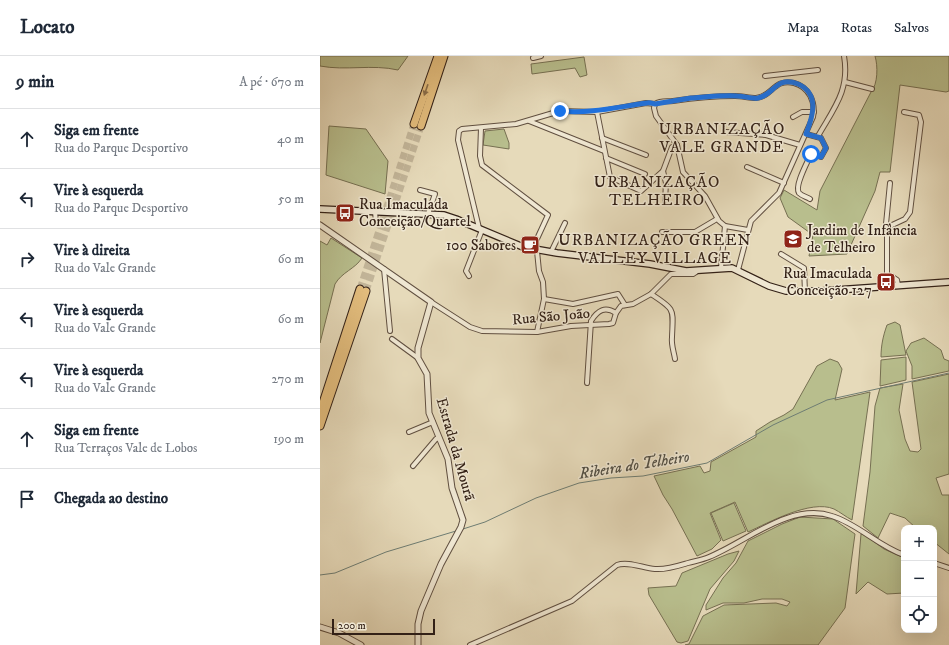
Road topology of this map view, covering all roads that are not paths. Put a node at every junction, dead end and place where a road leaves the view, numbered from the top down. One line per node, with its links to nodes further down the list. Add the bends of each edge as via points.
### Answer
1 (438, 56): 2 (highway, one-way to 2, via 418,125)
2 (445, 56)
3 (541, 56): 5 (street)
4 (844, 56): 10 (street)
5 (533, 58)
6 (818, 70): 7 (street)
7 (786, 74): 8 (street); 9 (street)
8 (765, 76)
9 (787, 82): 12 (street, via 777,84 758,98 691,98); 14 (street, via 805,89 813,103)
10 (845, 82): 11 (street); 21 (street, via 841,95)
11 (872, 89)
12 (655, 104): 13 (street, via 646,103); 23 (street, via 656,116)
13 (597, 112): 17 (street, via 560,111); 22 (street)
14 (814, 112): 16 (street, via 802,112); 20 (street)
15 (904, 112): 45 (street, via 919,114 921,122 911,207 905,219)
16 (793, 117)
17 (529, 120): 18 (street); 25 (street)
18 (481, 128): 44 (street, via 464,128 459,131 458,140); 48 (street, via 482,165 548,215 536,241)
19 (726, 132): 24 (street, via 766,135)
20 (806, 134): 21 (street); 24 (street)
21 (818, 136): 34 (street, via 824,141 825,152 818,157 811,154 798,188 800,193)
22 (602, 138): 25 (street); 26 (street)
23 (677, 144): 29 (street, via 672,147); 39 (street, via 683,172 705,196)
24 (800, 145): 31 (street)
25 (604, 151): 27 (street)
26 (646, 155)
27 (606, 158): 29 (street, via 610,177 638,190 646,188); 30 (street)
28 (747, 167): 31 (street)
29 (663, 171): 35 (street, via 666,183)
30 (645, 174)
31 (784, 182): 46 (street, via 776,197 753,218)
32 (890, 183): 45 (street, via 886,224)
33 (420, 190): 38 (street, via 435,194)
34 (810, 199)
35 (665, 201)
36 (320, 209): 37 (main road)
37 (376, 211): 38 (main road); 40 (street)
38 (428, 214): 44 (main road, via 451,217)
39 (717, 219): 43 (street); 47 (street, via 695,232)
40 (376, 223)
41 (565, 223): 49 (street)
42 (320, 225): 52 (street, Rua São João)
43 (725, 226): 46 (street); 51 (street)
44 (480, 229): 48 (main road, via 511,243); 55 (street, via 466,271)
45 (888, 229): 57 (street, via 887,273)
46 (748, 230): 53 (street)
47 (662, 232)
48 (536, 250): 49 (main road); 60 (street)
49 (551, 252): 54 (main road)
50 (780, 254): 58 (street, via 804,268)
51 (720, 268): 53 (main road); 54 (main road)
52 (384, 269): 61 (street, Rua São João); 65 (street)
53 (738, 270): 58 (main road, via 778,290)
54 (696, 272): 59 (street, Rua São João, via 670,274)
55 (469, 276)
56 (949, 282): 57 (main road, via 898,285)
57 (890, 283): 58 (main road)
58 (805, 292)
59 (651, 294): 62 (street, Rua São João); 69 (street, via 669,307 673,314 672,342)
60 (544, 299): 62 (street, via 573,304 618,294); 66 (street)
61 (431, 302): 66 (street, Rua São João, via 478,331); 68 (street, via 418,348)
62 (625, 305): 63 (street, Rua São João)
63 (616, 313): 64 (street, Rua São João, via 610,324); 64 (street, via 609,309 602,310)
64 (590, 324): 66 (street, Rua São João); 70 (street)
65 (390, 331)
66 (537, 332)
67 (392, 339): 68 (street)
68 (418, 358): 72 (street, Estrada da Mourã, via 427,374 428,406)
69 (675, 359)
70 (587, 383)
71 (320, 412): 73 (highway, via 363,290)
72 (433, 422): 74 (street); 75 (street, Estrada da Mourã)
73 (320, 426)
74 (409, 432)
75 (439, 438): 76 (street); 82 (street, Estrada da Mourã, via 449,461 452,488 463,520 459,532 444,556 421,611)
76 (413, 466)
77 (901, 553): 83 (street, via 840,519 825,514 810,512 790,516 709,557 666,569 622,563 617,565 572,601)
78 (937, 564): 79 (street)
79 (949, 568)
80 (320, 627): 81 (street, via 339,633)
81 (361, 645)
82 (418, 645)
83 (470, 645)

